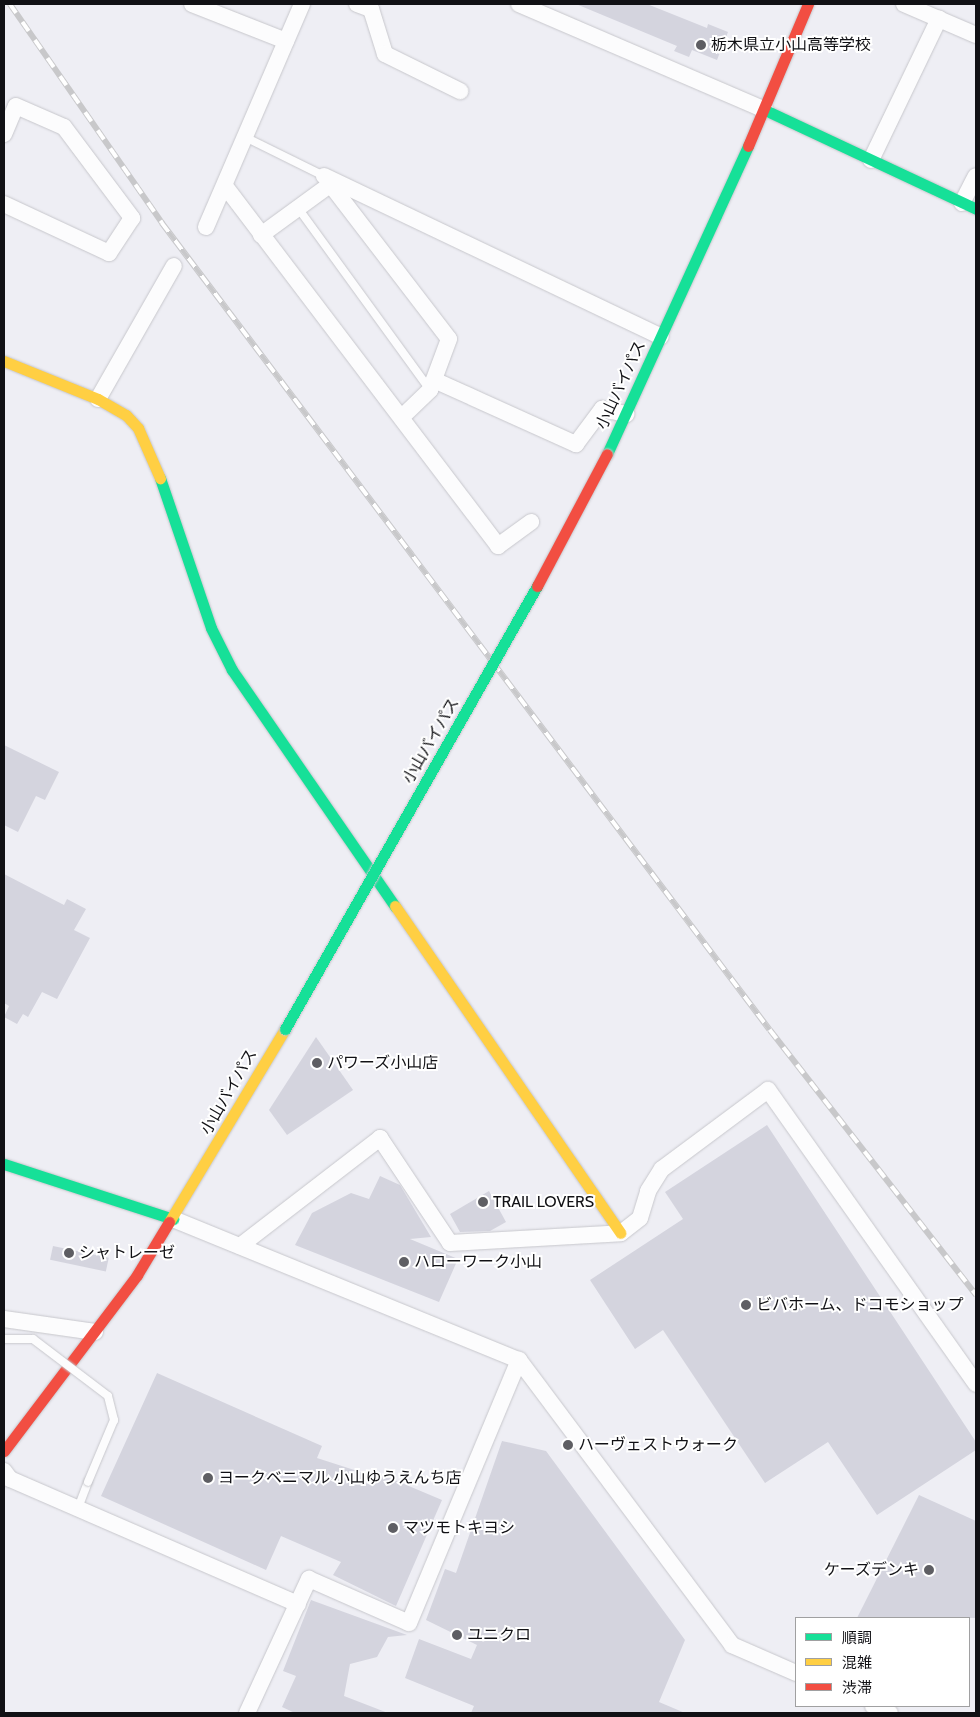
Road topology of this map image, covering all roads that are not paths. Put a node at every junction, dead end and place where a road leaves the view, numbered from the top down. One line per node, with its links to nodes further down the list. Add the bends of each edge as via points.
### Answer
1 (192, 4): 9 (street)
2 (302, 4): 9 (street)
3 (357, 4): 10 (street, via 371,9 385,54)
4 (519, 4): 11 (street)
5 (808, 4): 11 (main road, 小山バイパス)
6 (904, 4): 7 (street)
7 (939, 19): 8 (street); 14 (street)
8 (976, 35)
9 (286, 41): 13 (street)
10 (460, 91)
11 (765, 110): 14 (main road); 24 (main road, 小山バイパス)
12 (4, 134): 18 (street, via 16,106 64,127 132,218 109,253)
13 (247, 138): 16 (lane); 17 (street)
14 (871, 160): 19 (main road)
15 (976, 176): 19 (street)
16 (327, 180): 20 (street); 24 (street); 26 (street, via 449,339)
17 (225, 186): 21 (street); 22 (street)
18 (4, 204)
19 (969, 206)
20 (298, 208): 22 (street); 26 (lane)
21 (206, 226)
22 (261, 235): 29 (street)
23 (174, 266): 27 (street)
24 (661, 337): 28 (main road, 小山バイパス)
25 (4, 361): 27 (main road)
26 (432, 385): 28 (street, via 576,444 602,409); 29 (street)
27 (98, 399): 33 (main road, via 126,415 149,446 211,628 232,670)
28 (626, 414): 32 (main road, 小山バイパス, bridge, via 520,617)
29 (402, 418): 30 (street, via 498,546)
30 (531, 522)
31 (4, 1164): 32 (main road)
32 (173, 1220): 34 (street); 36 (main road, 小山バイパス)
33 (622, 1233): 34 (street, via 450,1243 380,1138); 39 (street, via 640,1218 654,1178 662,1169 768,1090)
34 (240, 1246): 38 (street)
35 (4, 1320): 36 (street)
36 (95, 1332): 40 (main road, 小山バイパス)
37 (4, 1339): 42 (lane, bridge, via 33,1339 108,1396 114,1420)
38 (519, 1360): 43 (street, via 409,1624 309,1579); 44 (street, via 732,1645)
39 (976, 1384)
40 (4, 1451)
41 (4, 1471): 42 (street, via 10,1479)
42 (78, 1508): 43 (street)
43 (298, 1604): 46 (street)
44 (795, 1673)
45 (875, 1707): 47 (street)
46 (247, 1713)
47 (890, 1713)

